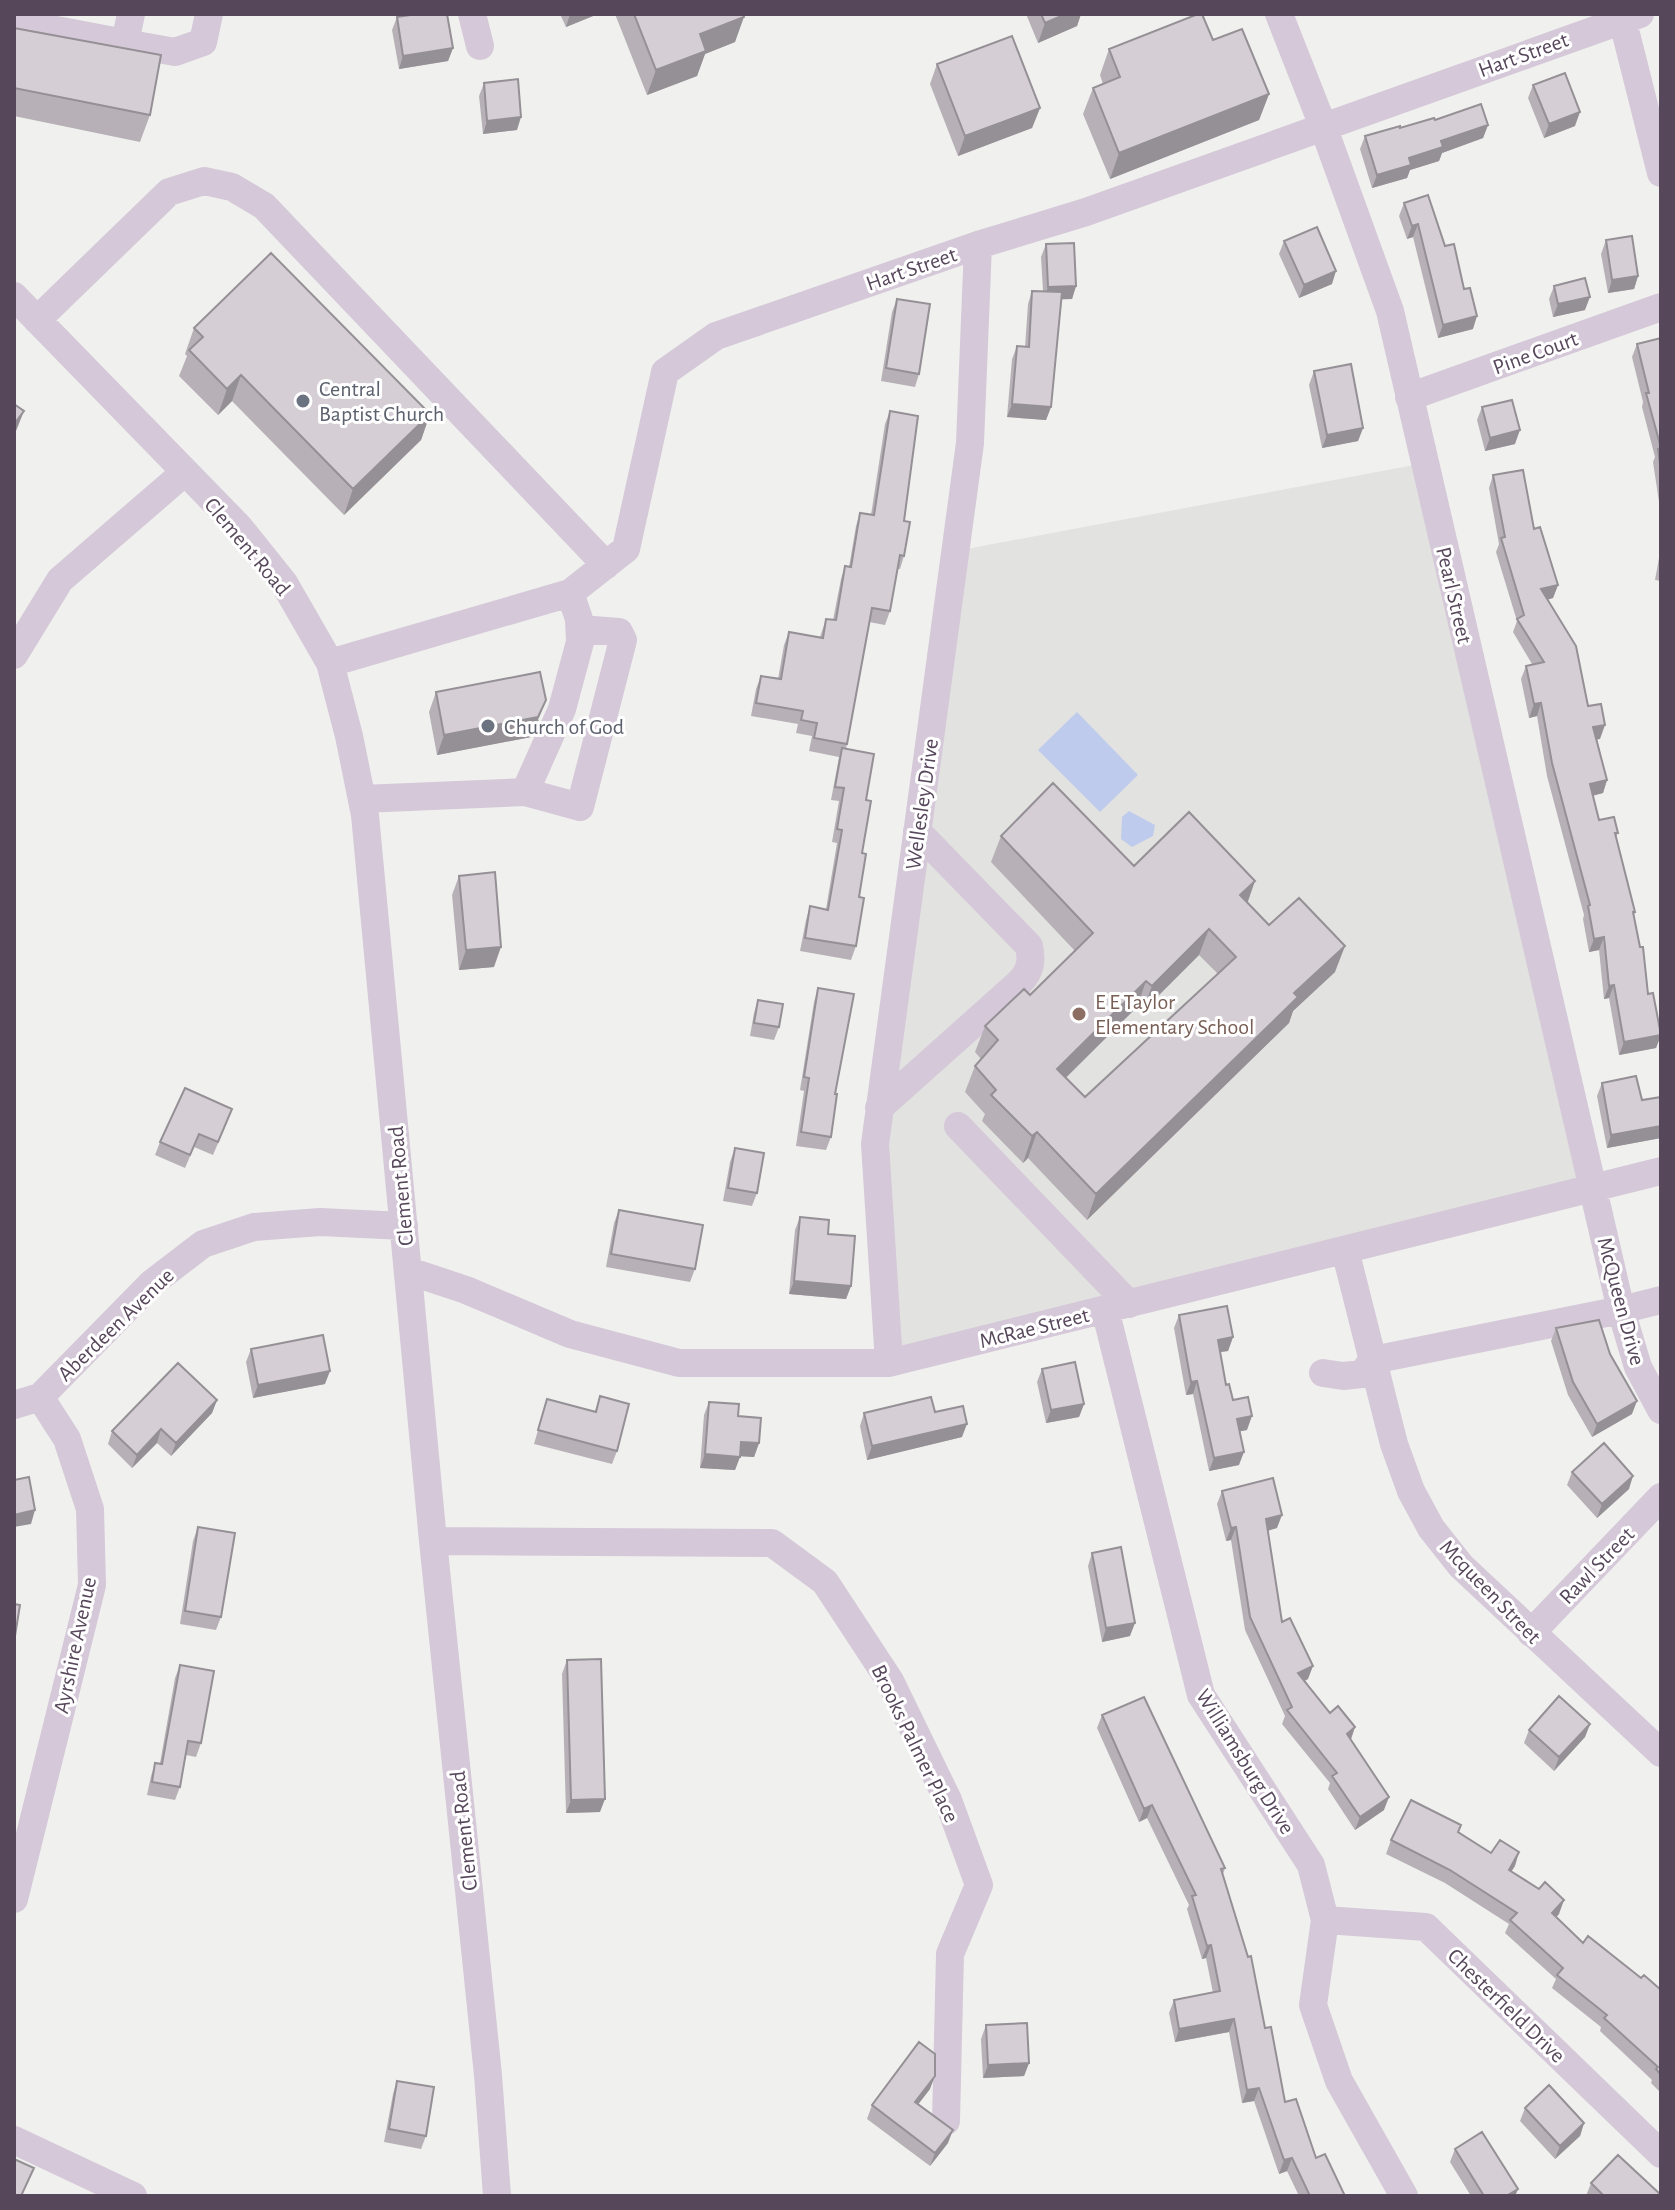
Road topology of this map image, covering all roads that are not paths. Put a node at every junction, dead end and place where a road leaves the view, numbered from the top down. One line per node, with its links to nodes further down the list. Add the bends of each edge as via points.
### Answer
1 (131, 14): 7 (street)
2 (209, 14): 7 (street, via 203,42 175,52)
3 (472, 14): 8 (street)
4 (1279, 14): 9 (street, Pearl Street)
5 (1631, 16): 9 (street, Hart Street); 10 (street)
6 (14, 22): 7 (street)
7 (125, 43)
8 (480, 46)
9 (1323, 126): 11 (street, Hart Street, via 1086,212); 15 (street, Pearl Street, via 1390,311)
10 (1661, 173)
11 (978, 245): 17 (street, Hart Street, via 716,336 665,372 626,549); 24 (street, Wellesley Drive, via 970,443)
12 (14, 296): 14 (street, Clement Road)
13 (1661, 307): 15 (street, Pine Court)
14 (37, 320): 16 (street, Clement Road); 17 (street, via 169,192 204,181 232,187 264,206)
15 (1409, 397): 28 (street, Pearl Street)
16 (185, 472): 20 (street, via 60,580); 21 (street, Clement Road, via 284,583)
17 (606, 565): 18 (street, Hart Street)
18 (570, 593): 19 (street); 21 (street, Hart Street)
19 (580, 629): 22 (street, via 562,709); 22 (street, via 619,632 623,640 580,807)
20 (14, 655)
21 (330, 663): 23 (street, Clement Road)
22 (525, 792): 23 (street)
23 (362, 799): 29 (street, Clement Road)
24 (917, 831): 25 (street, Wellesley Drive); 25 (street, via 1029,946 1031,959 1020,982)
25 (879, 1108): 36 (street, Wellesley Drive, via 875,1144)
26 (958, 1126): 33 (street)
27 (1661, 1171): 28 (street, McRae Street)
28 (1592, 1188): 30 (street, McRae Street); 34 (street, McQueen Drive)
29 (404, 1226): 31 (street, Clement Road); 38 (street, Aberdeen Avenue, via 320,1222 254,1227 203,1244 152,1283)
30 (1345, 1250): 33 (street, McRae Street); 35 (street, Mcqueen Street)
31 (409, 1271): 36 (street, McRae Street, via 570,1334 679,1363); 41 (street, Clement Road)
32 (1661, 1300): 34 (street)
33 (1117, 1306): 36 (street, McRae Street); 45 (street, Williamsburg Drive, via 1201,1695 1311,1865)
34 (1621, 1310): 35 (street); 39 (street, McQueen Drive, via 1638,1367)
35 (1373, 1360): 37 (street, via 1362,1374); 42 (street, Mcqueen Street, via 1394,1444 1431,1528 1461,1566)
36 (889, 1363)
37 (1323, 1373)
38 (27, 1401): 44 (street, Ayrshire Avenue, via 67,1439 90,1509 92,1585)
39 (1661, 1410)
40 (1661, 1497): 42 (street, Rawl Street)
41 (433, 1541): 46 (street, Brooks Palmer Place, via 772,1543 825,1582 890,1681 948,1800 979,1885 950,1954); 50 (street, Clement Road)
42 (1531, 1633): 43 (street, Mcqueen Street)
43 (1661, 1753)
44 (14, 1899)
45 (1325, 1920): 48 (street, Chesterfield Drive, via 1426,1927); 51 (street, Williamsburg Drive, via 1313,2005 1339,2081)
46 (946, 2121)
47 (14, 2140): 49 (street)
48 (1661, 2154)
49 (133, 2196)
50 (497, 2196)
51 (1404, 2196)

